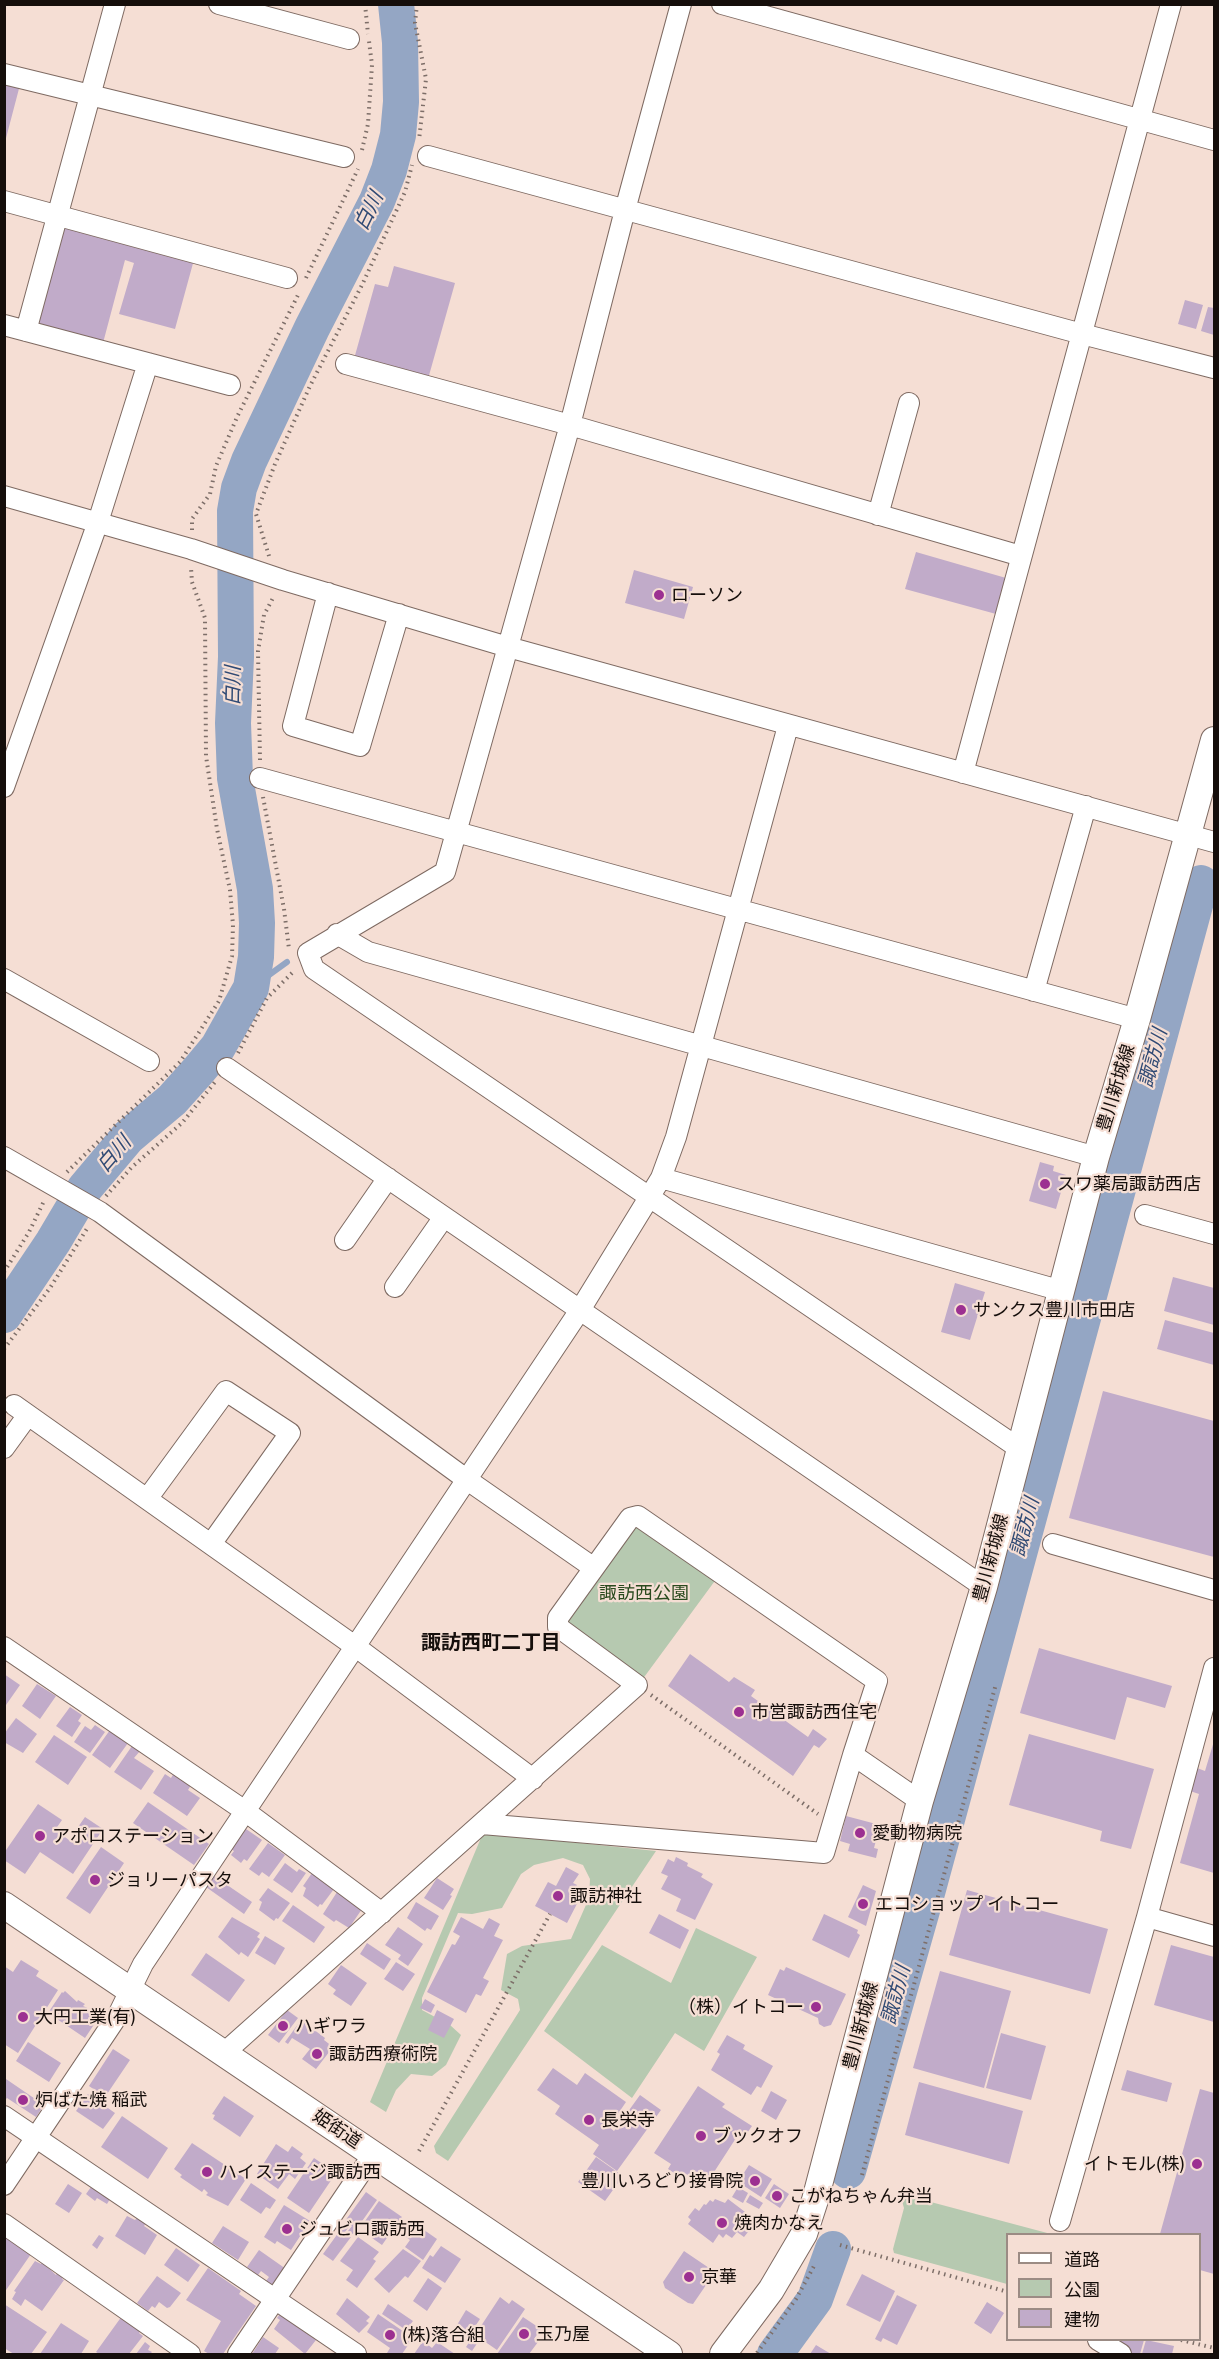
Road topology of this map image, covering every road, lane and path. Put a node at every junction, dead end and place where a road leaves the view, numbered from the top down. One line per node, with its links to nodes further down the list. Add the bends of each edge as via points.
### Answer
1 (115, 4): 10 (street)
2 (219, 4): 8 (street)
3 (365, 4): 14 (path, via 372,65 368,124)
4 (417, 4): 13 (path, via 415,23 426,79)
5 (681, 4): 16 (street)
6 (722, 4): 11 (street)
7 (1171, 4): 11 (street)
8 (349, 39)
9 (4, 74): 10 (street)
10 (90, 96): 14 (street); 17 (street)
11 (1140, 119): 12 (street); 21 (street)
12 (1215, 140)
13 (420, 154): 16 (street); 33 (path, via 362,285 310,386 256,514 267,553)
14 (355, 158): 31 (path, via 357,174 238,415 216,466 210,494 192,519)
15 (4, 201): 17 (street)
16 (625, 210): 21 (street); 27 (street)
17 (57, 215): 18 (street); 20 (street)
18 (287, 278)
19 (4, 325): 20 (street)
20 (26, 331): 22 (street)
21 (1082, 334): 24 (street); 32 (street)
22 (148, 363): 25 (street); 30 (street)
23 (346, 364): 27 (street)
24 (1215, 368)
25 (230, 385)
26 (909, 403): 29 (street)
27 (570, 425): 29 (street); 36 (street)
28 (4, 496): 30 (street)
29 (878, 515): 32 (street)
30 (98, 522): 31 (street); 41 (street)
31 (194, 551): 33 (street); 60 (path, via 192,582 205,618 206,756 230,890 232,956 219,1001 180,1062)
32 (1021, 556): 39 (street)
33 (283, 580): 34 (street); 40 (path, via 264,615 258,651)
34 (328, 592): 35 (street); 35 (street, via 293,726 360,746)
35 (399, 614): 36 (street)
36 (508, 647): 37 (street); 43 (street)
37 (788, 726): 39 (street); 46 (street)
38 (1215, 740): 44 (main road, 豊川新城線)
39 (963, 773): 42 (street)
40 (260, 778): 43 (street); 48 (path)
41 (4, 787)
42 (1086, 806): 44 (street); 51 (street)
43 (457, 832): 46 (street); 47 (street, via 445,872)
44 (1188, 834): 45 (street); 52 (main road, 豊川新城線)
45 (1215, 842)
46 (738, 910): 51 (street); 53 (street)
47 (337, 934): 53 (street, via 368,952); 61 (street, via 308,953 314,969)
48 (289, 951)
49 (290, 961): 55 (path, via 294,971 267,998)
50 (4, 980): 54 (street)
51 (1034, 991): 52 (street)
52 (1137, 1019): 56 (main road, 豊川新城線)
53 (701, 1046): 56 (street); 59 (street)
54 (149, 1061)
55 (227, 1068): 58 (street); 62 (path, via 182,1123 131,1168)
56 (1096, 1157): 69 (main road, 豊川新城線)
57 (4, 1158): 60 (street)
58 (388, 1178): 64 (street); 66 (street)
59 (661, 1178): 61 (street); 69 (street)
60 (55, 1187): 62 (street); 67 (path)
61 (651, 1197): 70 (street); 73 (street)
62 (97, 1211): 71 (path, via 51,1288); 74 (street)
63 (1145, 1215): 65 (street)
64 (444, 1217): 68 (street); 70 (street)
65 (1215, 1234)
66 (345, 1240)
67 (4, 1272)
68 (395, 1287)
69 (1062, 1291): 73 (main road, 豊川新城線)
70 (580, 1310): 74 (street); 79 (street)
71 (4, 1349)
72 (4, 1448): 75 (street, via 21,1410)
73 (1020, 1449): 79 (main road, 豊川新城線)
74 (466, 1479): 78 (street); 82 (street)
75 (147, 1499): 76 (street); 76 (street, via 226,1391 290,1433)
76 (211, 1544): 82 (street)
77 (1053, 1544): 80 (street)
78 (594, 1568): 85 (street, via 558,1618 558,1627); 86 (street, via 630,1518 638,1516 877,1681)
79 (984, 1587): 88 (main road, 豊川新城線)
80 (1215, 1590)
81 (4, 1647): 89 (street)
82 (356, 1647): 87 (street); 89 (street)
83 (1215, 1668): 95 (street)
84 (996, 1684): 103 (path)
85 (637, 1685): 87 (street); 91 (path)
86 (853, 1755): 88 (street); 91 (street)
87 (533, 1779): 90 (street)
88 (920, 1801): 117 (main road, 豊川新城線, via 804,2234 771,2290)
89 (244, 1811): 93 (street); 97 (street, via 143,1964)
90 (482, 1824): 91 (street, via 825,1853); 93 (street)
91 (833, 1825)
92 (4, 1905): 97 (main road, 姫街道)
93 (382, 1913): 98 (street)
94 (550, 1914): 101 (path)
95 (1147, 1917): 96 (street); 105 (street)
96 (1215, 1936)
97 (130, 1990): 98 (main road, 姫街道); 100 (street, via 118,2015)
98 (224, 2053): 102 (main road, 姫街道)
99 (4, 2116): 100 (street)
100 (36, 2138): 104 (street); 109 (street)
101 (418, 2151)
102 (374, 2153): 109 (street); 116 (main road, 姫街道)
103 (862, 2175)
104 (4, 2185)
105 (1060, 2221)
106 (4, 2224): 113 (street)
107 (840, 2245): 108 (path)
108 (1006, 2291)
109 (276, 2301): 114 (street); 115 (street)
110 (1099, 2341): 118 (street)
111 (1185, 2341): 112 (path)
112 (1215, 2348)
113 (190, 2355)
114 (238, 2355)
115 (356, 2355)
116 (669, 2355)
117 (723, 2355)
118 (1120, 2355)

